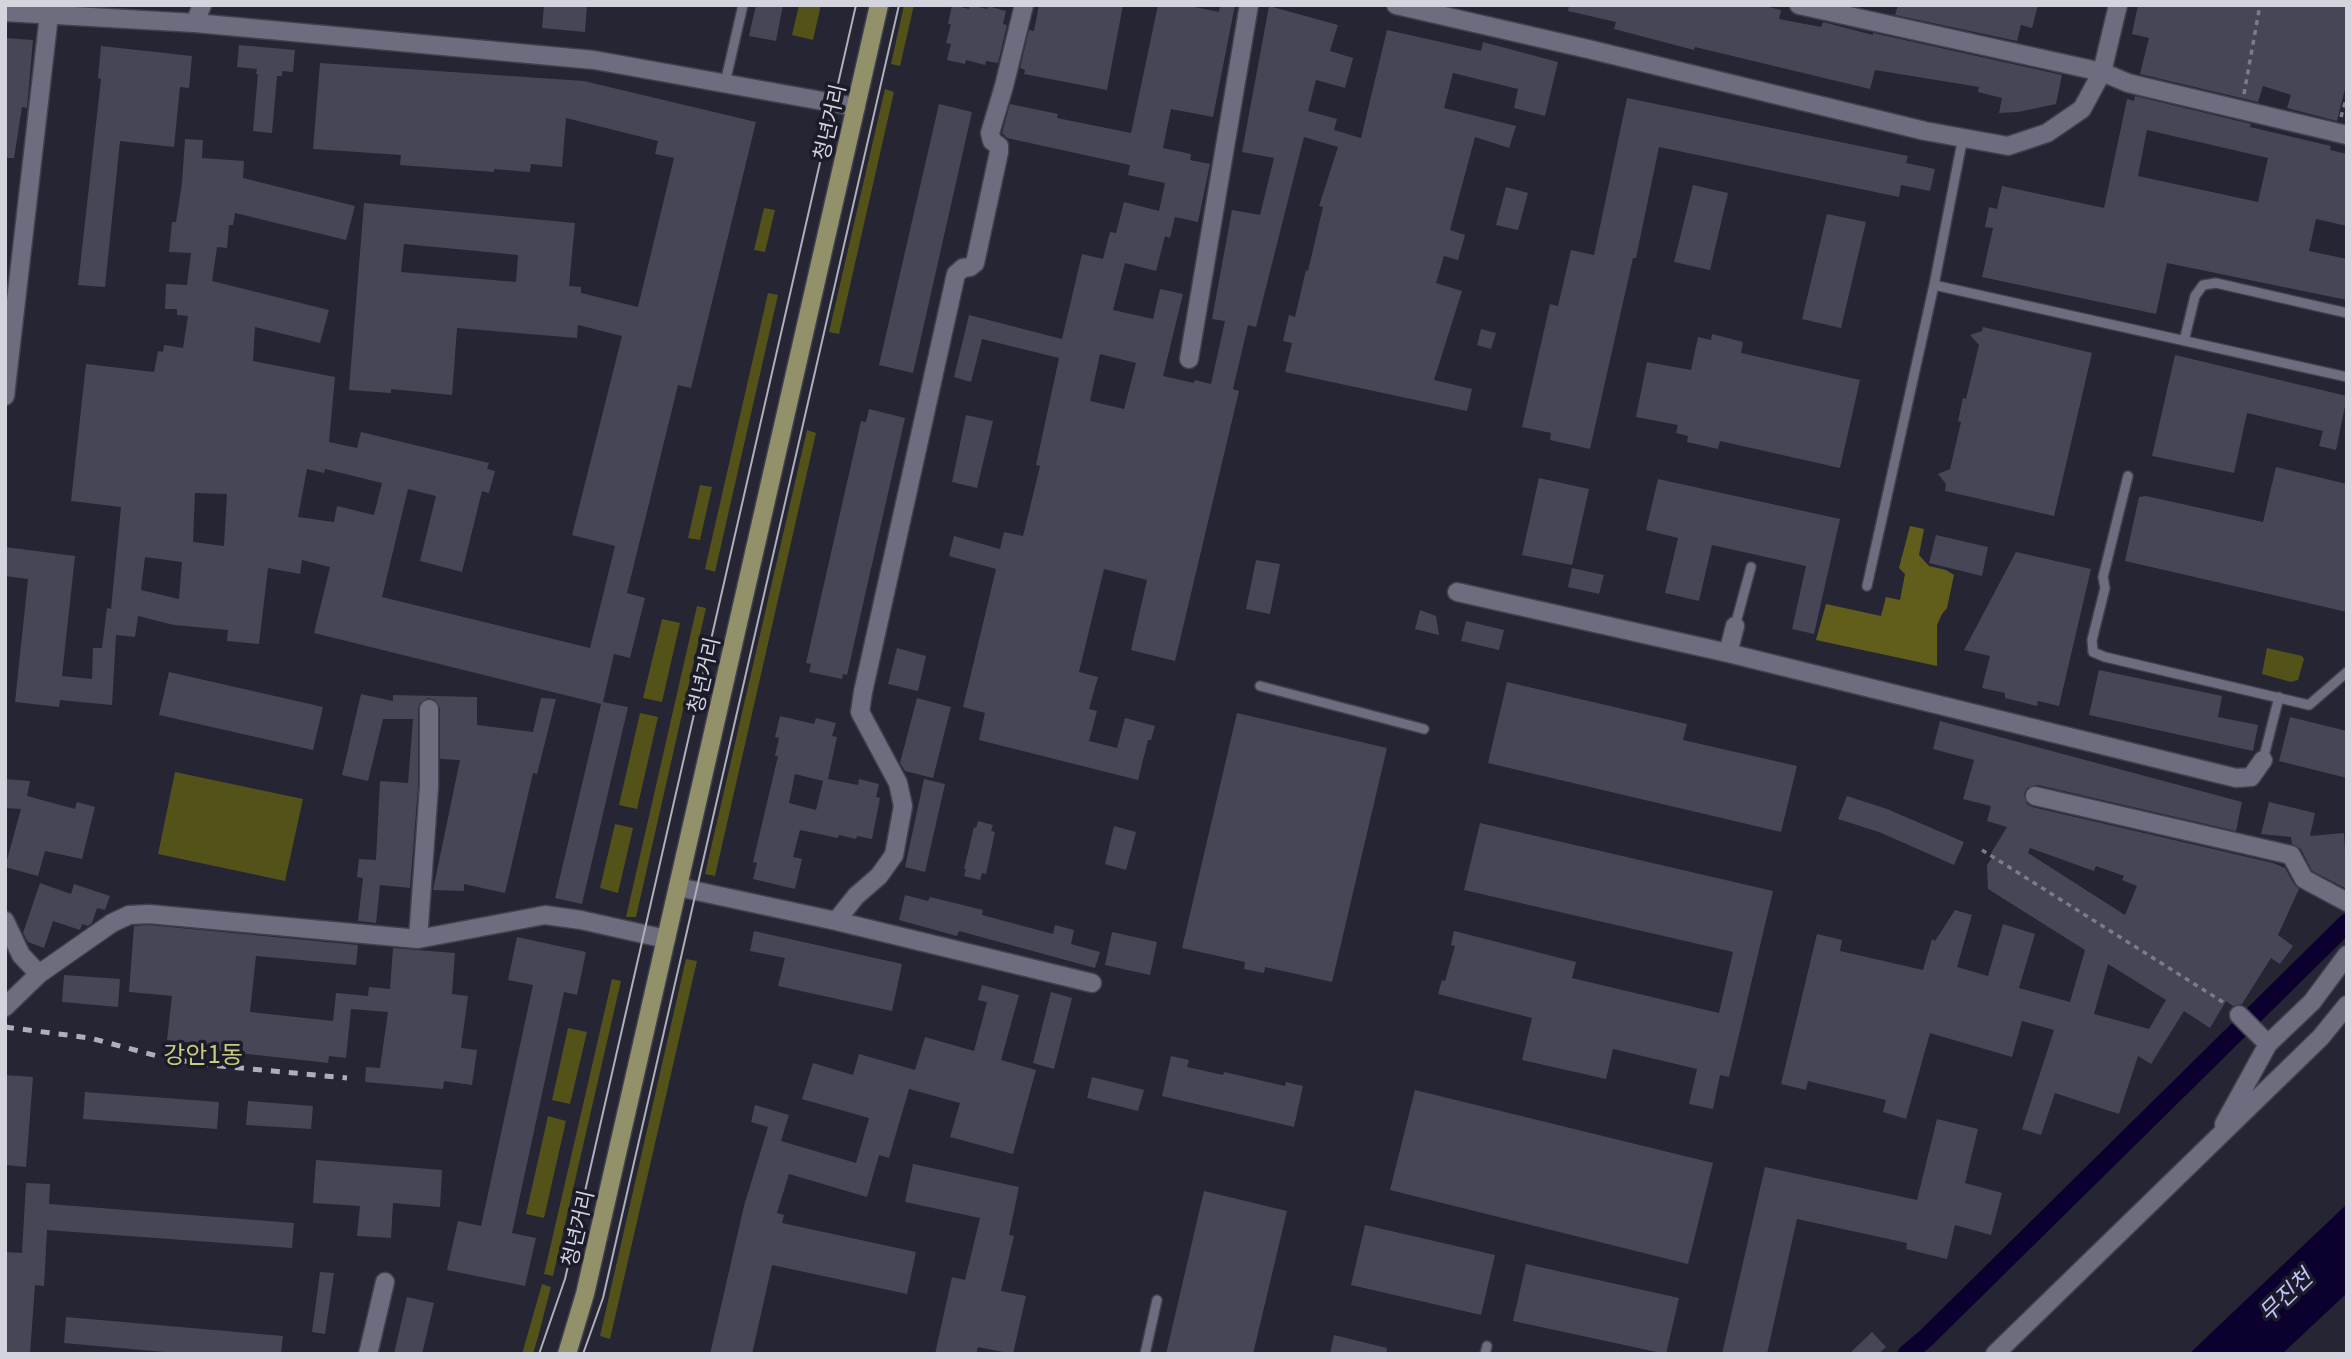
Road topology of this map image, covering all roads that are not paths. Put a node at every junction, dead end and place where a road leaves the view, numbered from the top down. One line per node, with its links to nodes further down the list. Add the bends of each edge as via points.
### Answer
1 (202, 5): 11 (street)
2 (743, 5): 13 (lane)
3 (879, 5): 14 (main road, 청년거리)
4 (1024, 5): 38 (street, via 990,133 999,152 975,263 956,274 863,692 860,712 898,783 903,806 894,855)
5 (1249, 5): 20 (street)
6 (1396, 5): 16 (street)
7 (1798, 5): 12 (street)
8 (2118, 5): 12 (street)
9 (5, 12): 10 (street)
10 (49, 15): 11 (street); 22 (street)
11 (195, 23): 13 (street, via 594,60)
12 (2102, 72): 15 (street, via 2128,83); 16 (street, via 2082,108 2047,133 2008,146)
13 (725, 83): 14 (street)
14 (856, 107): 36 (main road, 청년거리)
15 (2347, 135)
16 (1964, 137): 17 (lane)
17 (1934, 285): 19 (lane); 25 (lane)
18 (2347, 313): 19 (lane, via 2216,283 2203,285 2195,296)
19 (2184, 341): 21 (lane)
20 (1189, 359)
21 (2347, 377)
22 (5, 396)
23 (2128, 476): 31 (lane, via 2102,577 2105,588 2093,652)
24 (1751, 567): 27 (lane)
25 (1867, 586)
26 (1457, 592): 28 (street)
27 (1735, 626): 28 (street)
28 (1728, 653): 34 (street, via 2236,778 2250,777)
29 (2347, 673): 31 (lane, via 2309,705)
30 (1260, 686): 33 (lane)
31 (2279, 697): 34 (lane)
32 (429, 709): 40 (street, via 429,787)
33 (1424, 729)
34 (2263, 760)
35 (2035, 796): 37 (street, via 2291,855 2304,879)
36 (678, 887): 38 (street); 41 (main road, 청년거리)
37 (2347, 902)
38 (836, 921): 44 (street)
39 (5, 922): 43 (street, via 21,955)
40 (418, 939): 41 (street, via 545,915); 43 (street, via 129,915)
41 (666, 939): 53 (main road, 청년거리, via 585,1294)
42 (2347, 955): 48 (street, via 2312,1002)
43 (39, 974): 46 (street)
44 (1092, 983)
45 (2347, 1005): 49 (street, via 2321,1037)
46 (5, 1007)
47 (2239, 1016): 48 (street)
48 (2263, 1040): 49 (street)
49 (2214, 1142): 55 (street)
50 (385, 1282): 52 (street)
51 (1157, 1300): 54 (lane)
52 (368, 1354)
53 (567, 1354)
54 (1145, 1354)
55 (1995, 1354)

